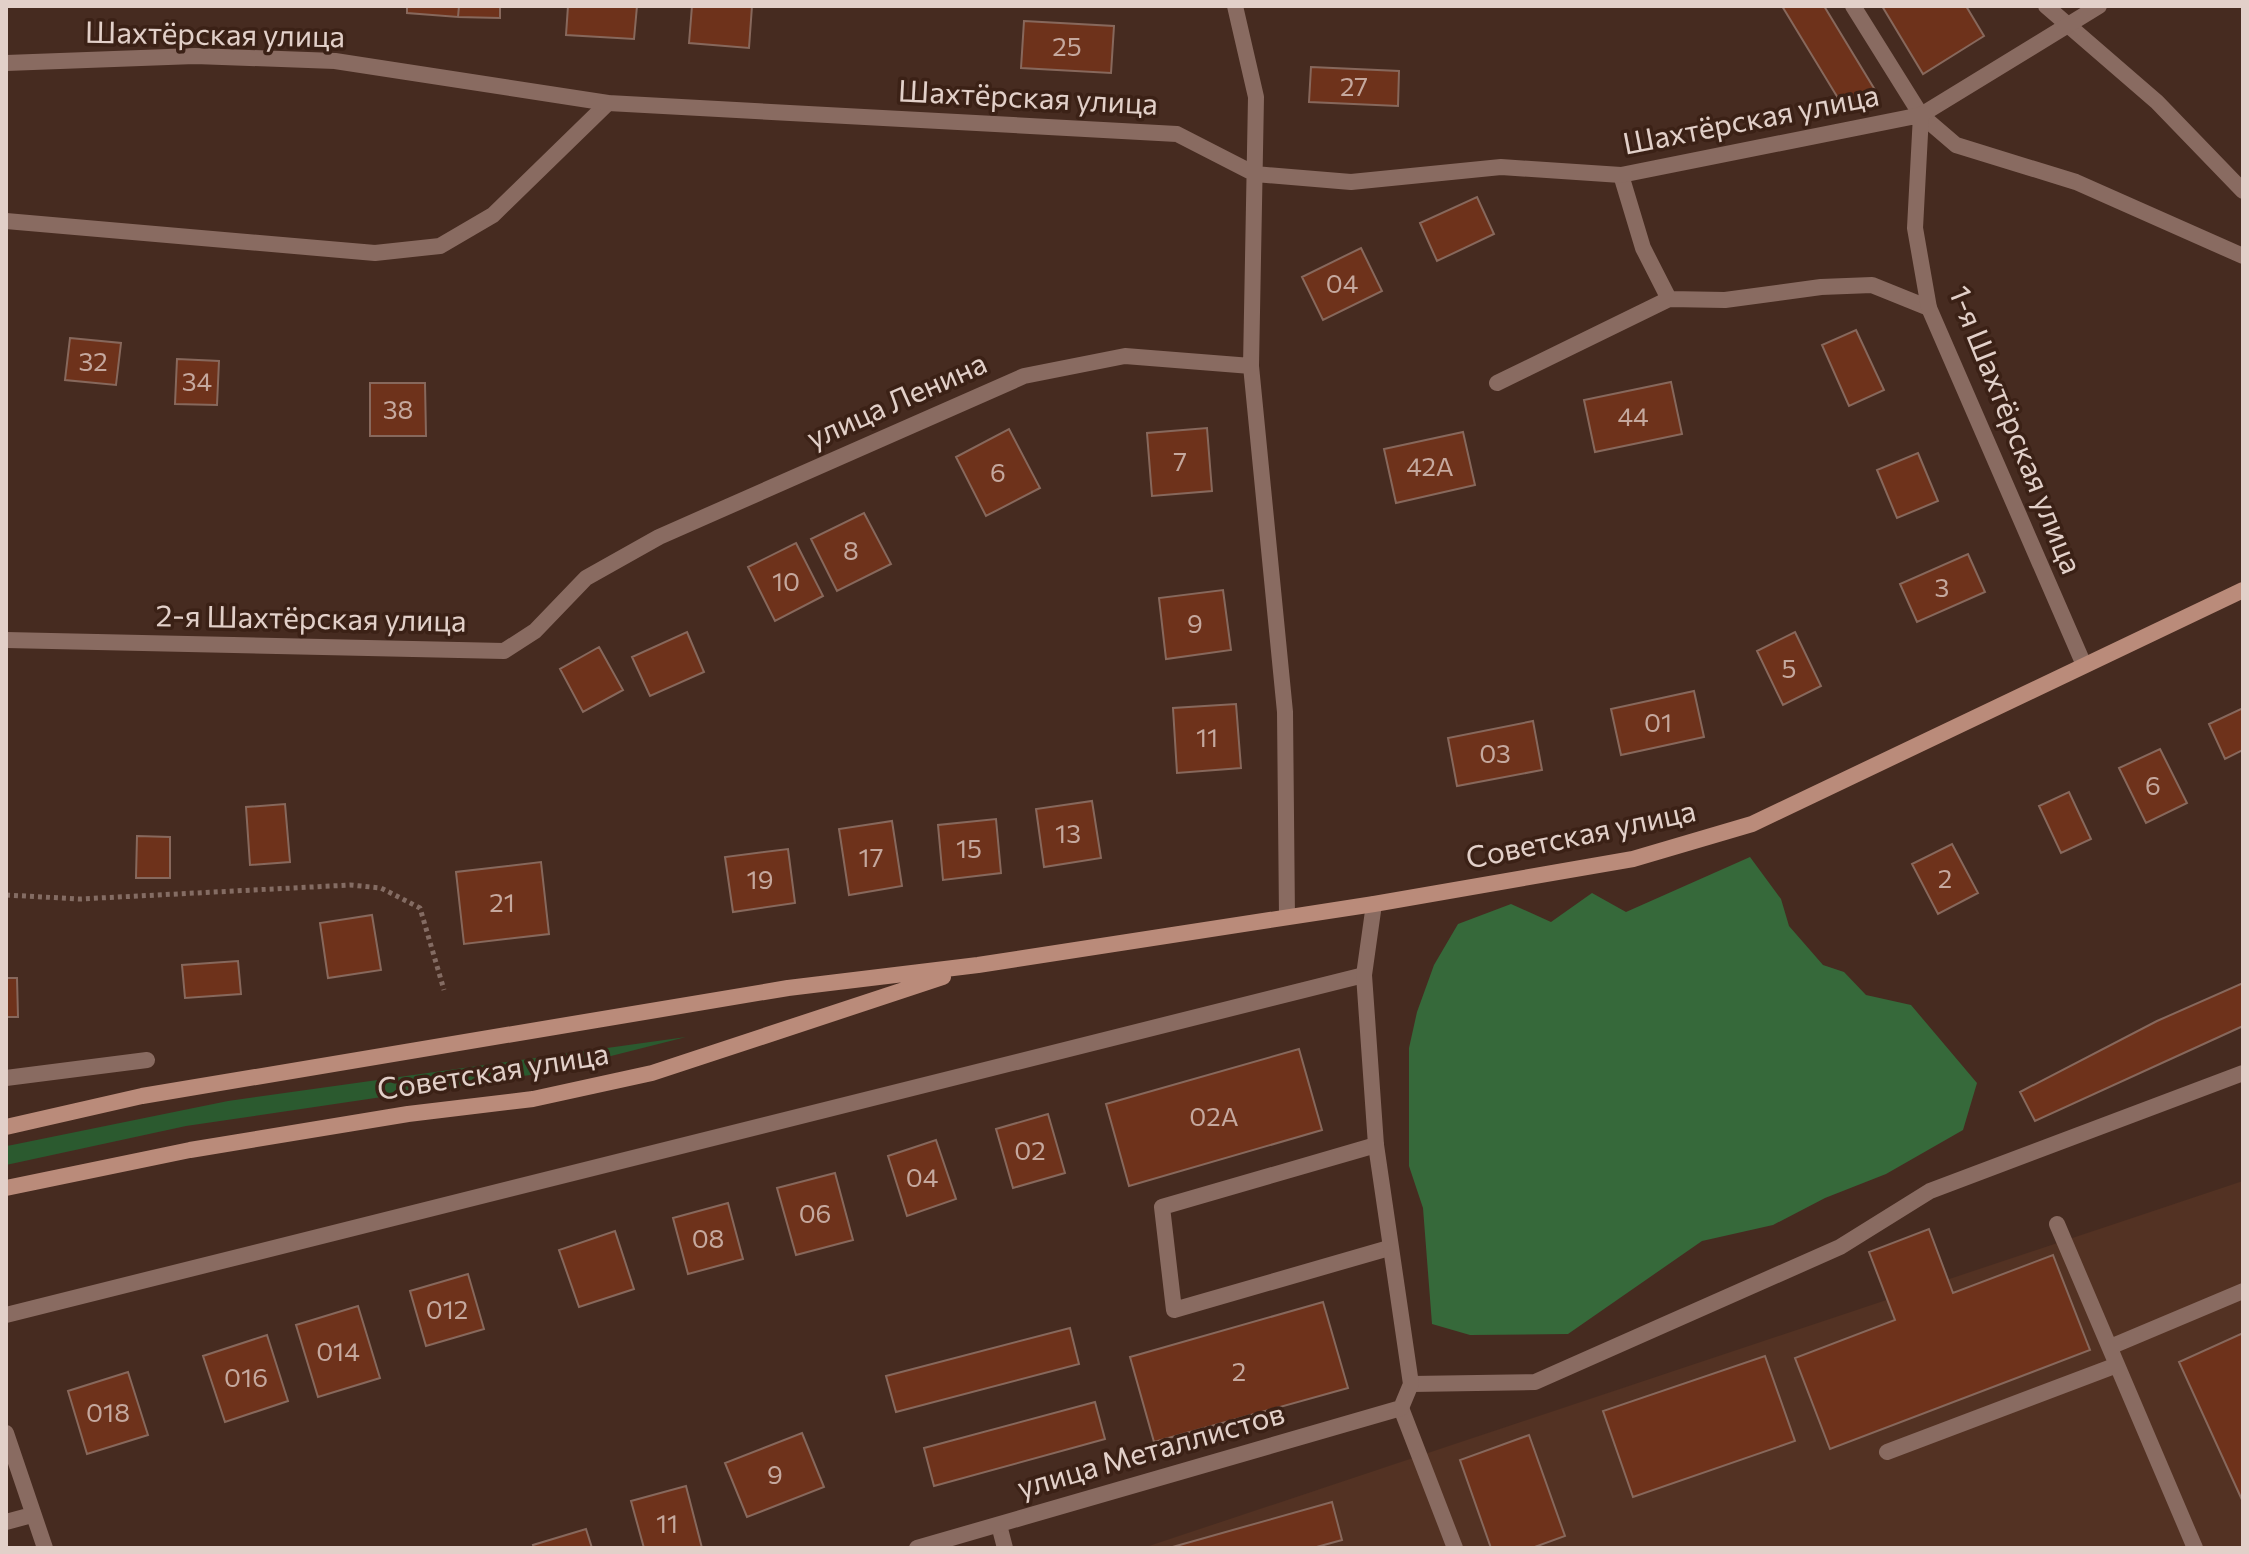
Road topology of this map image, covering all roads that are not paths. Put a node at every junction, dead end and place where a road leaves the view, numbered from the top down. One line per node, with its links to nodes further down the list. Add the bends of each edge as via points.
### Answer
1 (1235, 6): 9 (street, via 1256,97)
2 (1853, 6): 8 (street)
3 (2046, 6): 5 (street)
4 (2099, 6): 5 (street, Шахтёрская улица)
5 (2066, 26): 8 (street, Шахтёрская улица); 11 (street, via 2157,102)
6 (6, 63): 7 (street, Шахтёрская улица, via 195,56 335,61)
7 (608, 103): 9 (street, Шахтёрская улица, via 1177,134); 12 (street, via 493,215 440,246 375,253)
8 (1921, 115): 10 (street, Шахтёрская улица); 13 (street, via 1956,145 2076,182); 15 (street, 1-я Шахтёрская улица, via 1915,228)
9 (1255, 174): 10 (street, Шахтёрская улица, via 1351,182 1501,167); 16 (street)
10 (1621, 175): 14 (street, via 1643,248)
11 (2243, 191)
12 (6, 221)
13 (2243, 256)
14 (1669, 299): 15 (street, via 1725,300 1872,285); 17 (street)
15 (1929, 308): 21 (street, 1-я Шахтёрская улица)
16 (1251, 366): 18 (street, улица Ленина, via 1125,356 1024,376 659,537); 23 (street, via 1285,712)
17 (1497, 383)
18 (586, 578): 20 (street, 2-я Шахтёрская улица, via 535,631 504,651)
19 (2243, 590): 21 (main road, Советская улица)
20 (6, 640)
21 (2084, 665): 22 (main road, Советская улица, via 1752,824 1633,859)
22 (1374, 904): 23 (main road, Советская улица); 25 (street)
23 (1287, 917): 24 (main road, Советская улица)
24 (978, 965): 29 (main road, Советская улица, via 788,988 157,1093); 31 (main road, Советская улица, via 652,1073 533,1099 190,1150)
25 (1364, 975): 30 (street); 35 (street)
26 (147, 1060): 28 (street)
27 (2243, 1073): 38 (street, via 1930,1191 1840,1247 1535,1382)
28 (6, 1078)
29 (6, 1127)
30 (1376, 1145): 33 (street); 33 (street, via 1162,1207 1174,1310)
31 (6, 1188)
32 (2057, 1224): 36 (street)
33 (1389, 1248): 38 (street)
34 (2243, 1291): 36 (street)
35 (6, 1315)
36 (2110, 1347): 37 (street)
37 (2117, 1365): 41 (street); 49 (street)
38 (1411, 1384): 39 (street)
39 (1401, 1408): 44 (street, улица Металлистов); 48 (street)
40 (6, 1433): 42 (street)
41 (1887, 1452)
42 (32, 1515): 43 (street); 45 (street)
43 (6, 1522)
44 (999, 1525): 46 (street, улица Металлистов); 47 (street)
45 (45, 1548)
46 (917, 1548)
47 (1005, 1548)
48 (1455, 1548)
49 (2195, 1548)

